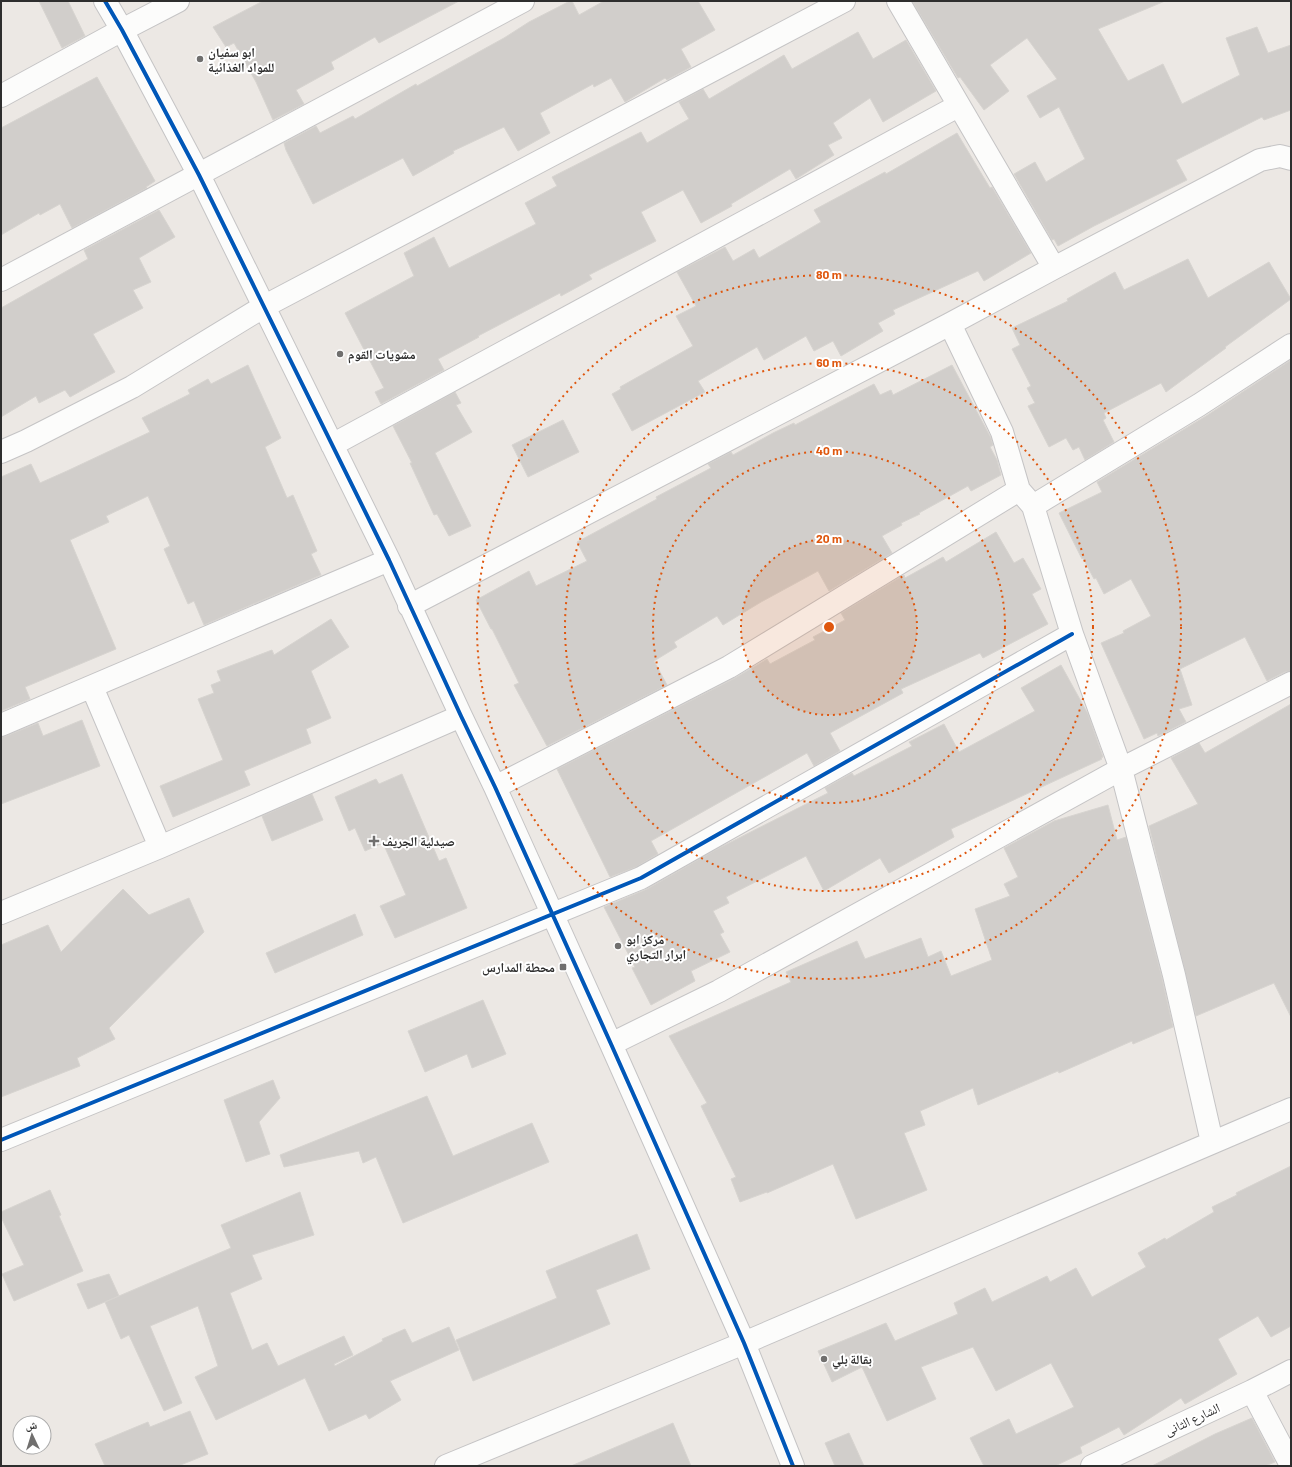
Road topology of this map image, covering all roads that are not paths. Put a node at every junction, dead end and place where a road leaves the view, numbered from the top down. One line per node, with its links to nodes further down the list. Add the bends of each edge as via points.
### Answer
1 (105, 1): 6 (street)
2 (178, 1): 6 (street)
3 (523, 1): 10 (street)
4 (844, 1): 13 (street)
5 (898, 1): 8 (street)
6 (122, 30): 7 (street); 10 (street)
7 (1, 96)
8 (958, 106): 11 (street); 16 (street)
9 (1291, 159): 11 (street, via 1280,156 1260,160)
10 (199, 175): 12 (street); 13 (street)
11 (1054, 268): 14 (street)
12 (1, 280)
13 (263, 307): 16 (street); 17 (street, via 132,387 26,442)
14 (950, 324): 18 (street, via 1002,432); 21 (street)
15 (1291, 345): 19 (street, via 1199,405)
16 (332, 445): 20 (street)
17 (1, 452)
18 (1019, 490): 19 (street); 28 (street, via 729,667)
19 (1033, 506): 22 (street)
20 (389, 560): 21 (street); 24 (street)
21 (409, 606): 25 (street)
22 (1072, 634): 27 (street); 31 (street, via 641,878)
23 (1291, 682): 27 (street)
24 (92, 686): 26 (street); 29 (street)
25 (461, 716): 28 (street); 29 (street)
26 (1, 725)
27 (1121, 769): 32 (street, via 720,990); 35 (street, via 1174,975)
28 (495, 787): 31 (street)
29 (160, 847): 30 (street)
30 (1, 913)
31 (553, 914): 32 (street); 34 (street)
32 (611, 1044): 36 (street)
33 (1291, 1109): 35 (street)
34 (1, 1140)
35 (1212, 1142): 36 (street)
36 (744, 1343): 40 (street); 41 (street)
37 (1291, 1371): 38 (street, الشارع الثانى)
38 (1252, 1391): 39 (street); 42 (street, الشارع الثانى)
39 (1291, 1465)
40 (446, 1466)
41 (793, 1466)
42 (1092, 1466)

